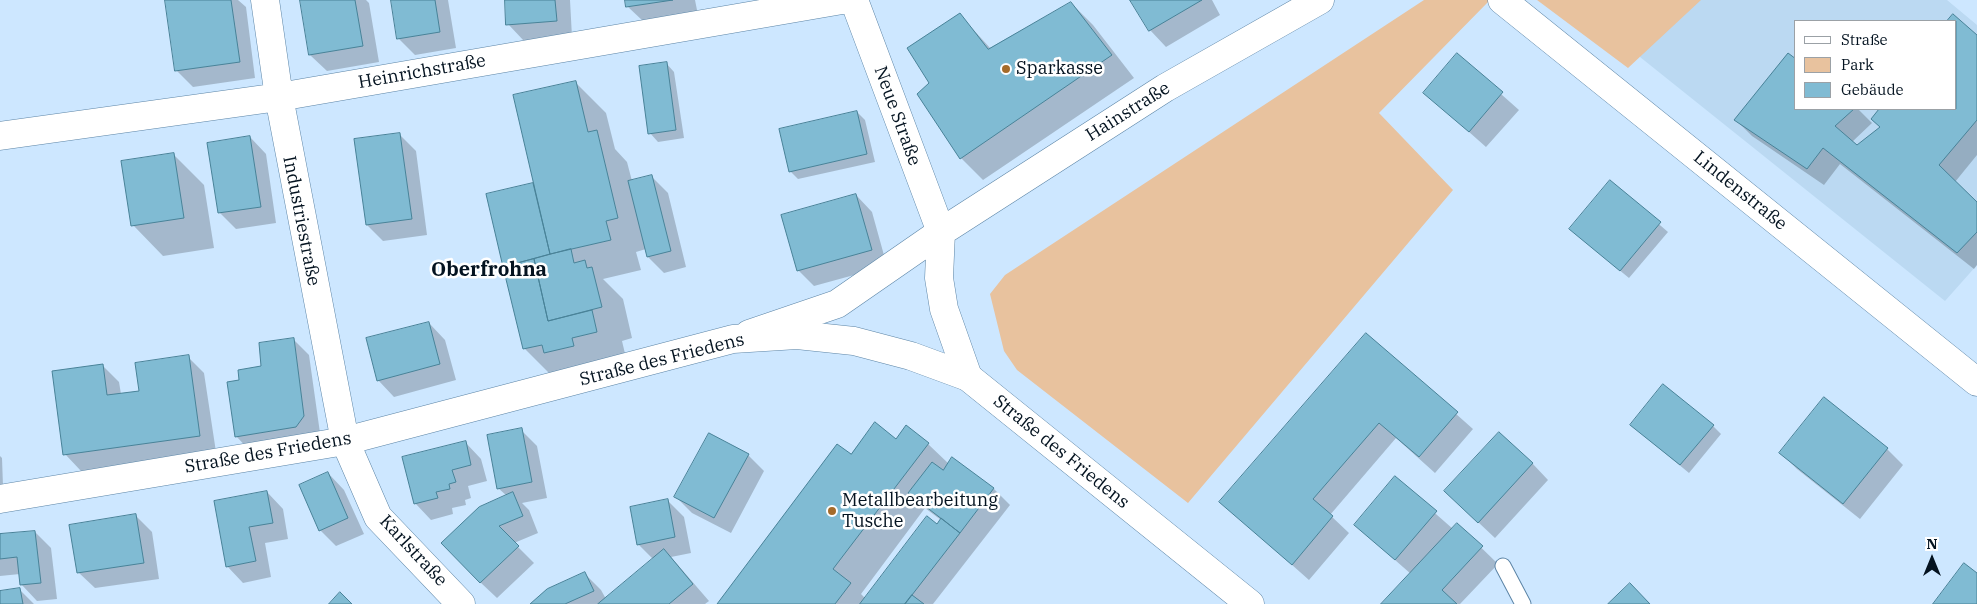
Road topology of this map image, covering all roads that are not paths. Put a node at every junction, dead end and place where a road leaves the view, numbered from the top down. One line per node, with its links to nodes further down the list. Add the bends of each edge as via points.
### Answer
1 (265, 0): 6 (street, Industriestraße)
2 (842, 0): 6 (street, Heinrichstraße)
3 (854, 0): 8 (street, Neue Straße)
4 (1320, 0): 8 (street, Hainstraße, via 1165,88)
5 (1502, 0): 11 (street, Lindenstraße)
6 (278, 97): 7 (street, Heinrichstraße); 12 (street, Industriestraße)
7 (0, 136)
8 (940, 232): 9 (street, Hainstraße, via 837,304); 10 (street, via 944,309)
9 (733, 339): 10 (street, Straße des Friedens, via 797,336 854,341 911,356); 12 (street, Straße des Friedens)
10 (968, 377): 16 (street, Straße des Friedens)
11 (1977, 382)
12 (344, 441): 13 (street, Straße des Friedens); 15 (street, Karlstraße, via 378,517)
13 (0, 499)
14 (1503, 566): 17 (lane)
15 (461, 604)
16 (1250, 604)
17 (1523, 604)

